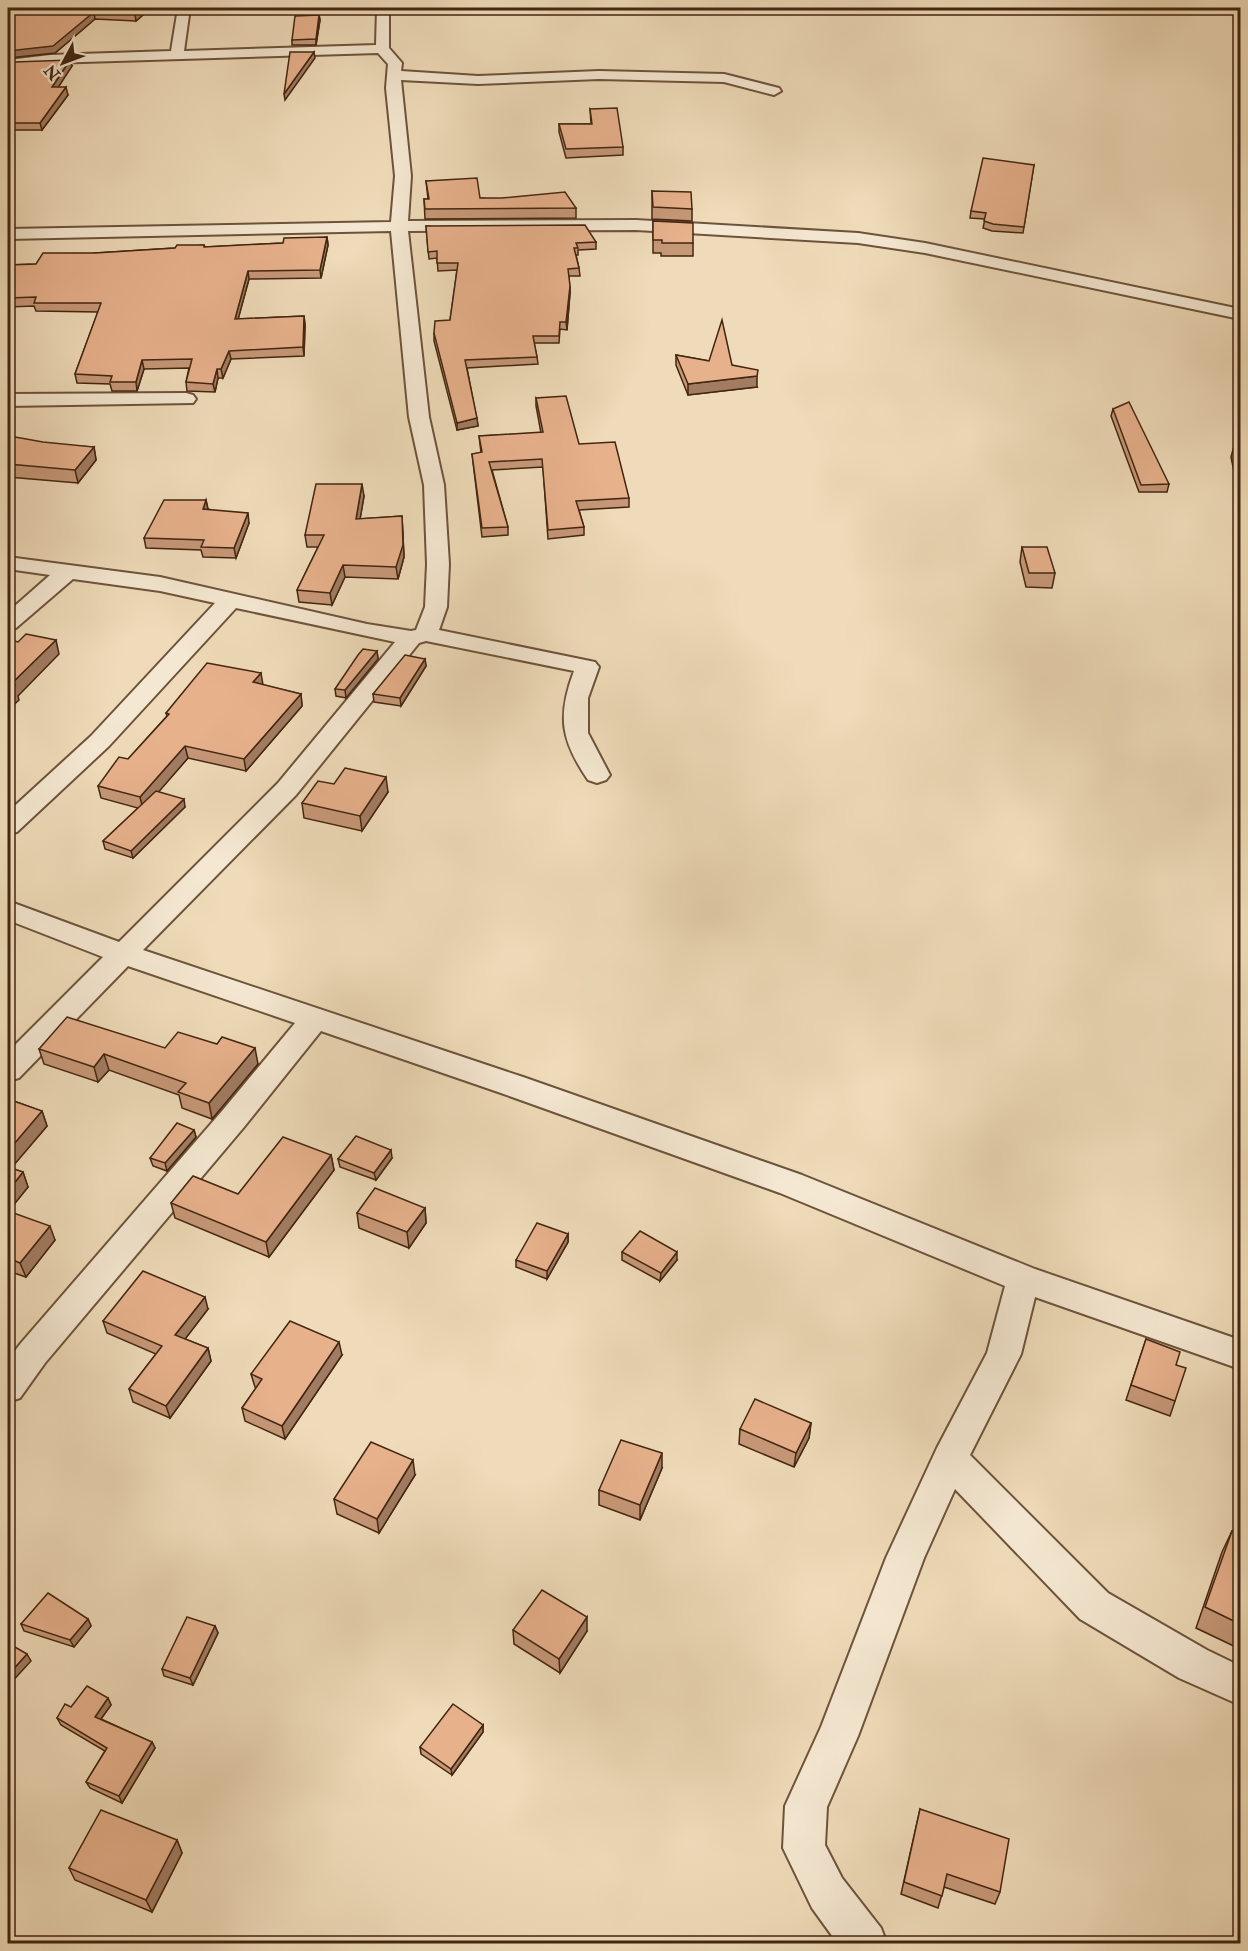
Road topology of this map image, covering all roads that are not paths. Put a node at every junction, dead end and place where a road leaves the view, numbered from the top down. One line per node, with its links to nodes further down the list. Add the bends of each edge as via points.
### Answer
1 (184, 8): 4 (street)
2 (384, 8): 3 (street)
3 (381, 49): 4 (street); 6 (street, via 395,63)
4 (177, 54): 5 (street)
5 (8, 64)
6 (395, 75): 7 (street, via 478,80 599,75 724,78); 8 (street, via 393,88 403,176)
7 (774, 91)
8 (399, 226): 9 (street); 10 (street, via 636,225 858,238 1015,266); 17 (street, via 419,417 434,485 438,564 436,607)
9 (8, 234)
10 (1240, 314)
11 (186, 399): 12 (street)
12 (8, 400)
13 (8, 563): 14 (street)
14 (67, 572): 15 (street, via 160,584); 16 (street)
15 (230, 601): 17 (street, via 367,631); 19 (street, via 100,741)
16 (8, 624)
17 (418, 636): 18 (street, via 586,667 576,698 576,733); 21 (street, via 287,789)
18 (597, 775)
19 (8, 826)
20 (8, 910): 21 (street)
21 (124, 954): 22 (street); 23 (street)
22 (314, 1020): 24 (street, via 791,1184); 26 (street)
23 (8, 1070)
24 (1023, 1279): 25 (street); 27 (street, via 1004,1354)
25 (1240, 1354)
26 (8, 1387)
27 (950, 1460): 28 (street, via 1094,1606 1193,1664); 29 (street, via 905,1558 838,1736 806,1806 804,1848 827,1893)
28 (1240, 1686)
29 (865, 1944)

